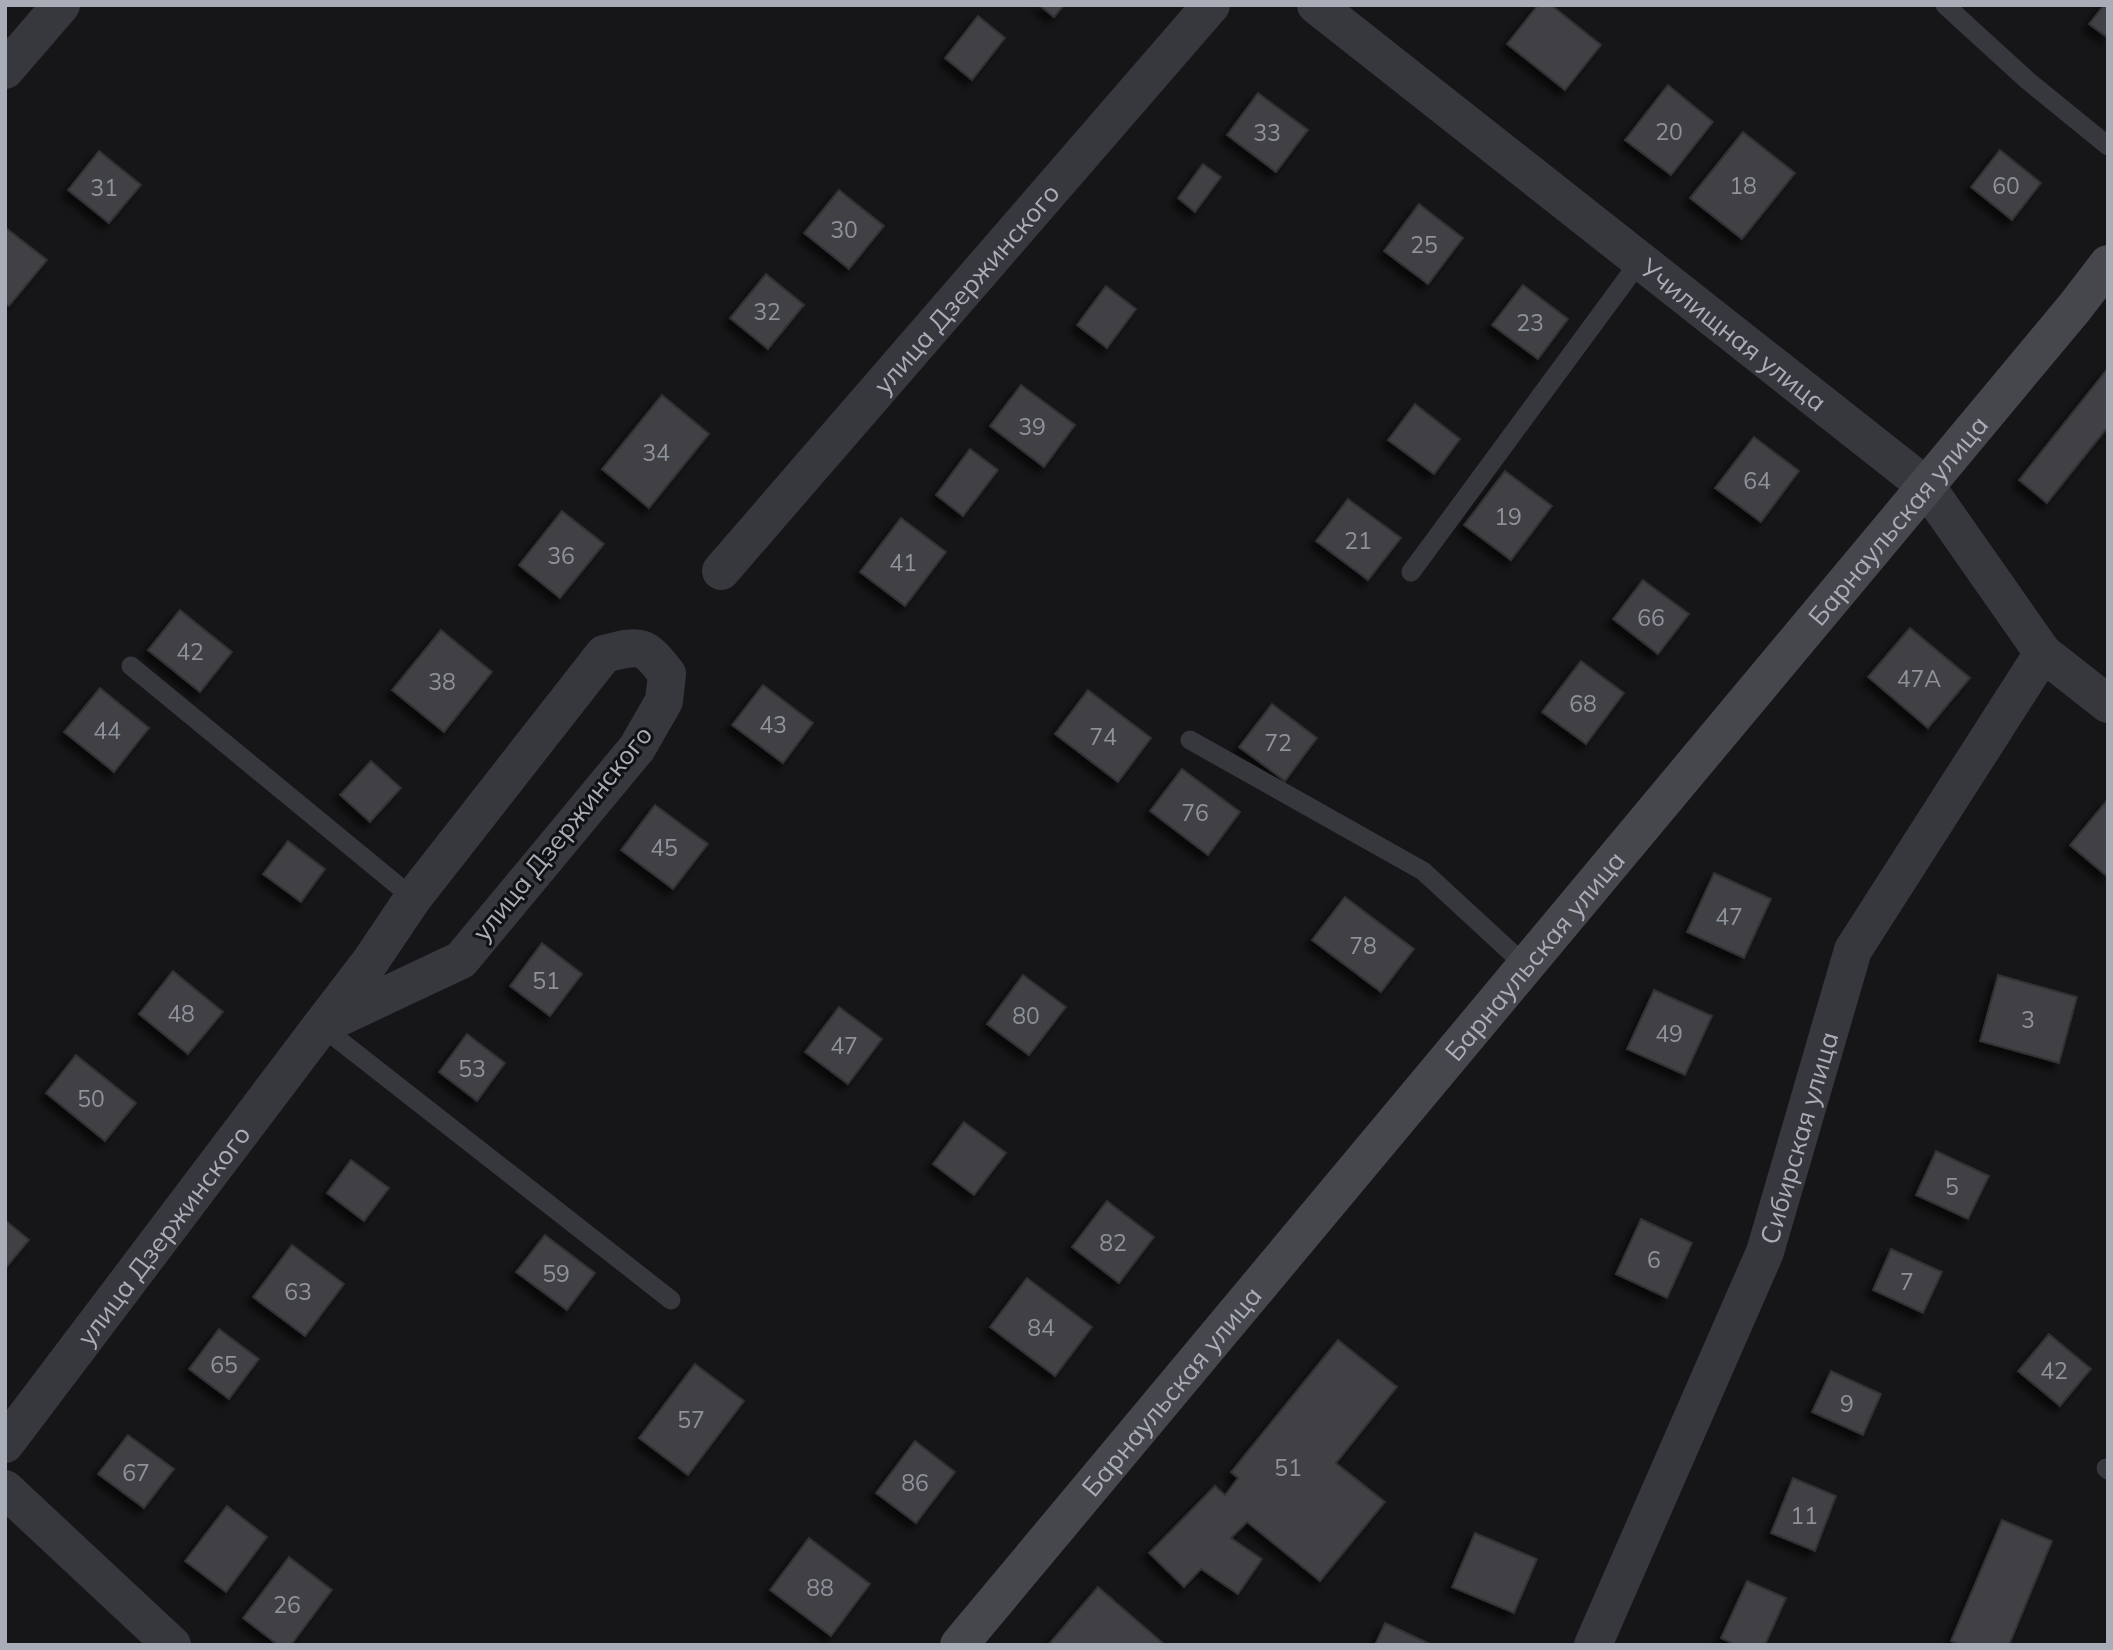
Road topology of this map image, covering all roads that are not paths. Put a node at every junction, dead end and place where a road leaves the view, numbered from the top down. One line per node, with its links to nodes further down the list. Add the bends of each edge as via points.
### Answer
1 (61, 5): 5 (street)
2 (1212, 5): 10 (street, улица Дзержинского)
3 (1316, 5): 7 (street, Училищная улица)
4 (1945, 5): 6 (lane)
5 (5, 70)
6 (2108, 146)
7 (1640, 261): 9 (street, Училищная улица); 11 (lane)
8 (2108, 264): 9 (street, Барнаульская улица)
9 (1926, 486): 12 (street, Училищная улица); 17 (street, Барнаульская улица)
10 (721, 571)
11 (1411, 572)
12 (2043, 653): 14 (street, Училищная улица); 24 (street, Сибирская улица, via 1853,950 1765,1252)
13 (131, 666): 16 (lane)
14 (2108, 704)
15 (1190, 740): 17 (lane, via 1423,871)
16 (413, 898): 18 (street, улица Дзержинского); 18 (street, улица Дзержинского, via 604,654 636,646 651,653 667,674 664,701 637,748 461,960)
17 (1526, 966): 23 (street, Барнаульская улица)
18 (321, 1026): 19 (lane); 20 (street, улица Дзержинского)
19 (671, 1300)
20 (5, 1444)
21 (5, 1489): 22 (street)
22 (172, 1645)
23 (960, 1645)
24 (1593, 1645)

